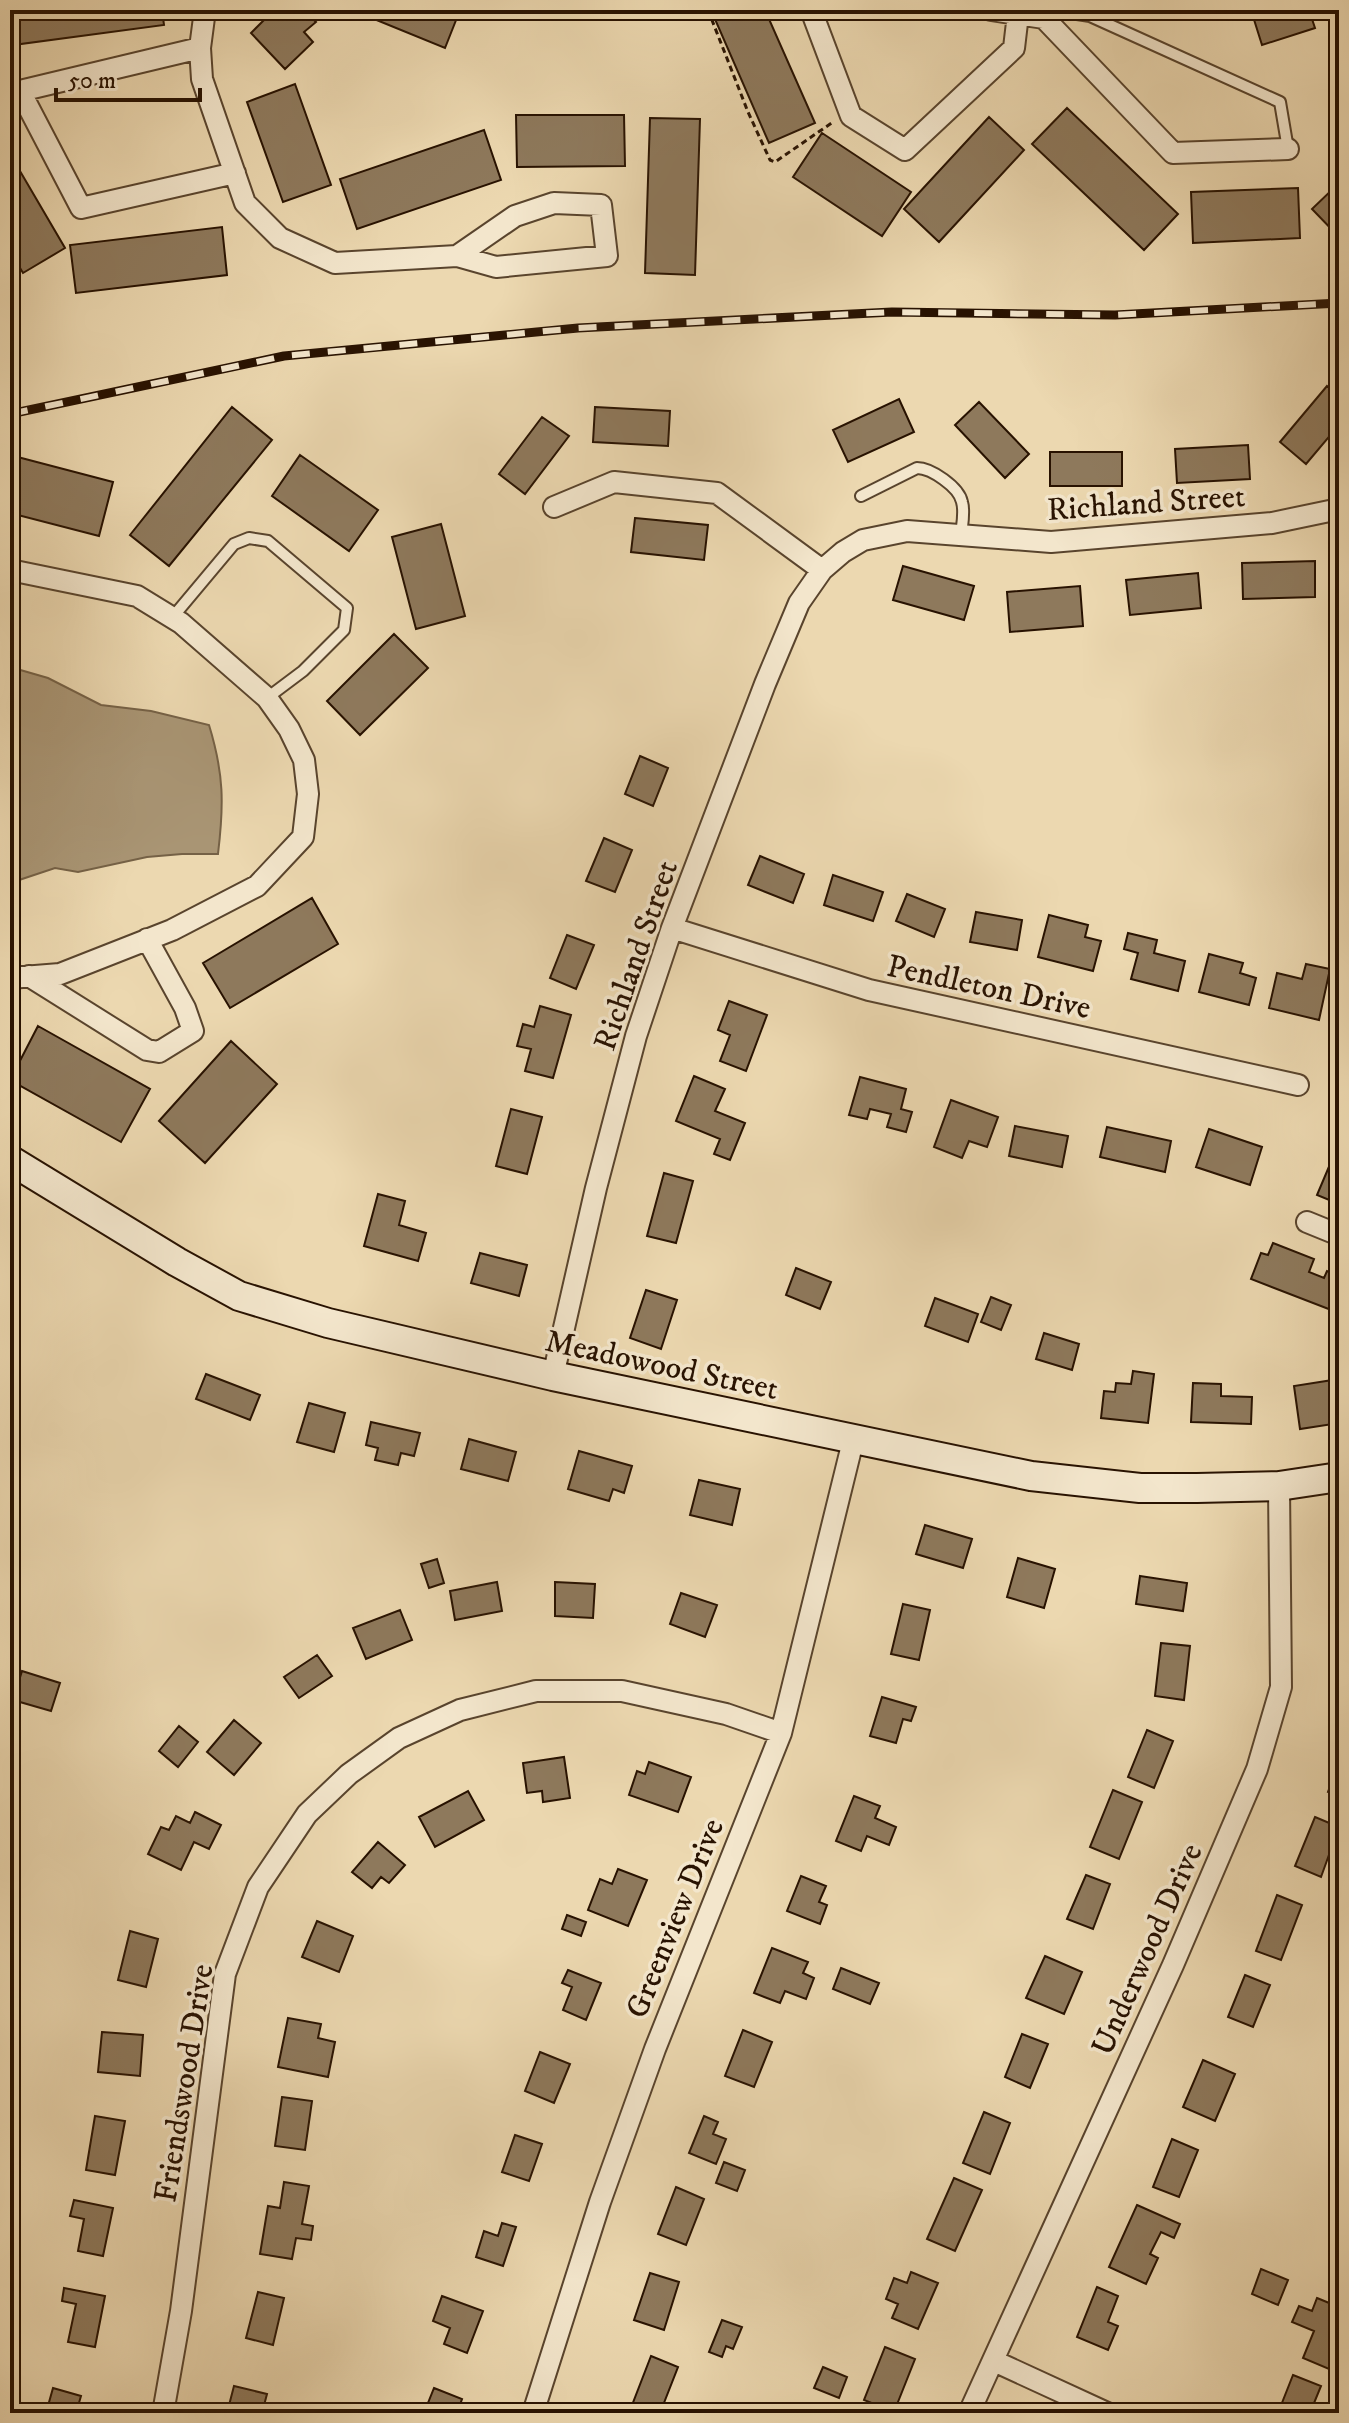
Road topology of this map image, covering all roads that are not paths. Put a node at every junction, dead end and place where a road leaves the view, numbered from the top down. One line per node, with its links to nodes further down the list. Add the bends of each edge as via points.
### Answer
1 (205, 10): 6 (street)
2 (811, 10): 4 (street, via 851,116 905,150 1014,48)
3 (991, 10): 4 (street)
4 (1018, 14): 5 (street)
5 (1044, 18): 7 (street, via 1173,153); 7 (lane, via 1064,12 1090,16 1280,102)
6 (200, 48): 8 (street, via 202,79); 8 (street, via 20,91 81,208)
7 (1288, 149)
8 (235, 173): 9 (street, via 245,203 280,238 335,263)
9 (457, 256): 9 (street, via 515,216 554,203 601,205 607,256 496,267)
10 (861, 496): 13 (lane, via 926,468 960,496)
11 (554, 507): 15 (street, via 614,482 717,493)
12 (1339, 509): 13 (street, Richland Street, via 1272,523 1051,542)
13 (961, 535): 15 (street, Richland Street, via 886,534 863,540)
14 (10, 570): 16 (street, via 137,596)
15 (822, 570): 18 (street, Richland Street, via 793,617)
16 (172, 618): 17 (street); 17 (lane, via 234,544 249,538 268,541 347,608 344,630)
17 (267, 698): 19 (street, via 304,761 308,794 303,837 257,886)
18 (672, 928): 21 (street, Pendleton Drive, via 869,990); 25 (street, Richland Street, via 636,1036)
19 (147, 939): 20 (street, via 60,974); 20 (street, via 193,1031 159,1052)
20 (20, 977)
21 (1298, 1085)
22 (10, 1160): 25 (street, Meadowood Street, via 239,1296 328,1323)
23 (1307, 1222): 24 (street)
24 (1339, 1235)
25 (553, 1376): 26 (street, Meadowood Street)
26 (853, 1441): 28 (street, Meadowood Street, via 1031,1476 1140,1488); 29 (street, Greenview Drive)
27 (1339, 1477): 28 (street, Meadowood Street)
28 (1279, 1486): 30 (street, Underwood Drive, via 1281,1687 1257,1769)
29 (781, 1733): 31 (street, Friendswood Drive, via 726,1714 622,1691 536,1691 460,1710 399,1738 349,1774 307,1814 258,1887 225,1974); 32 (street, Greenview Drive, via 655,2049)
30 (994, 2361): 33 (street, Underwood Drive); 34 (street)
31 (163, 2413)
32 (533, 2413)
33 (969, 2413)
34 (1107, 2413)

